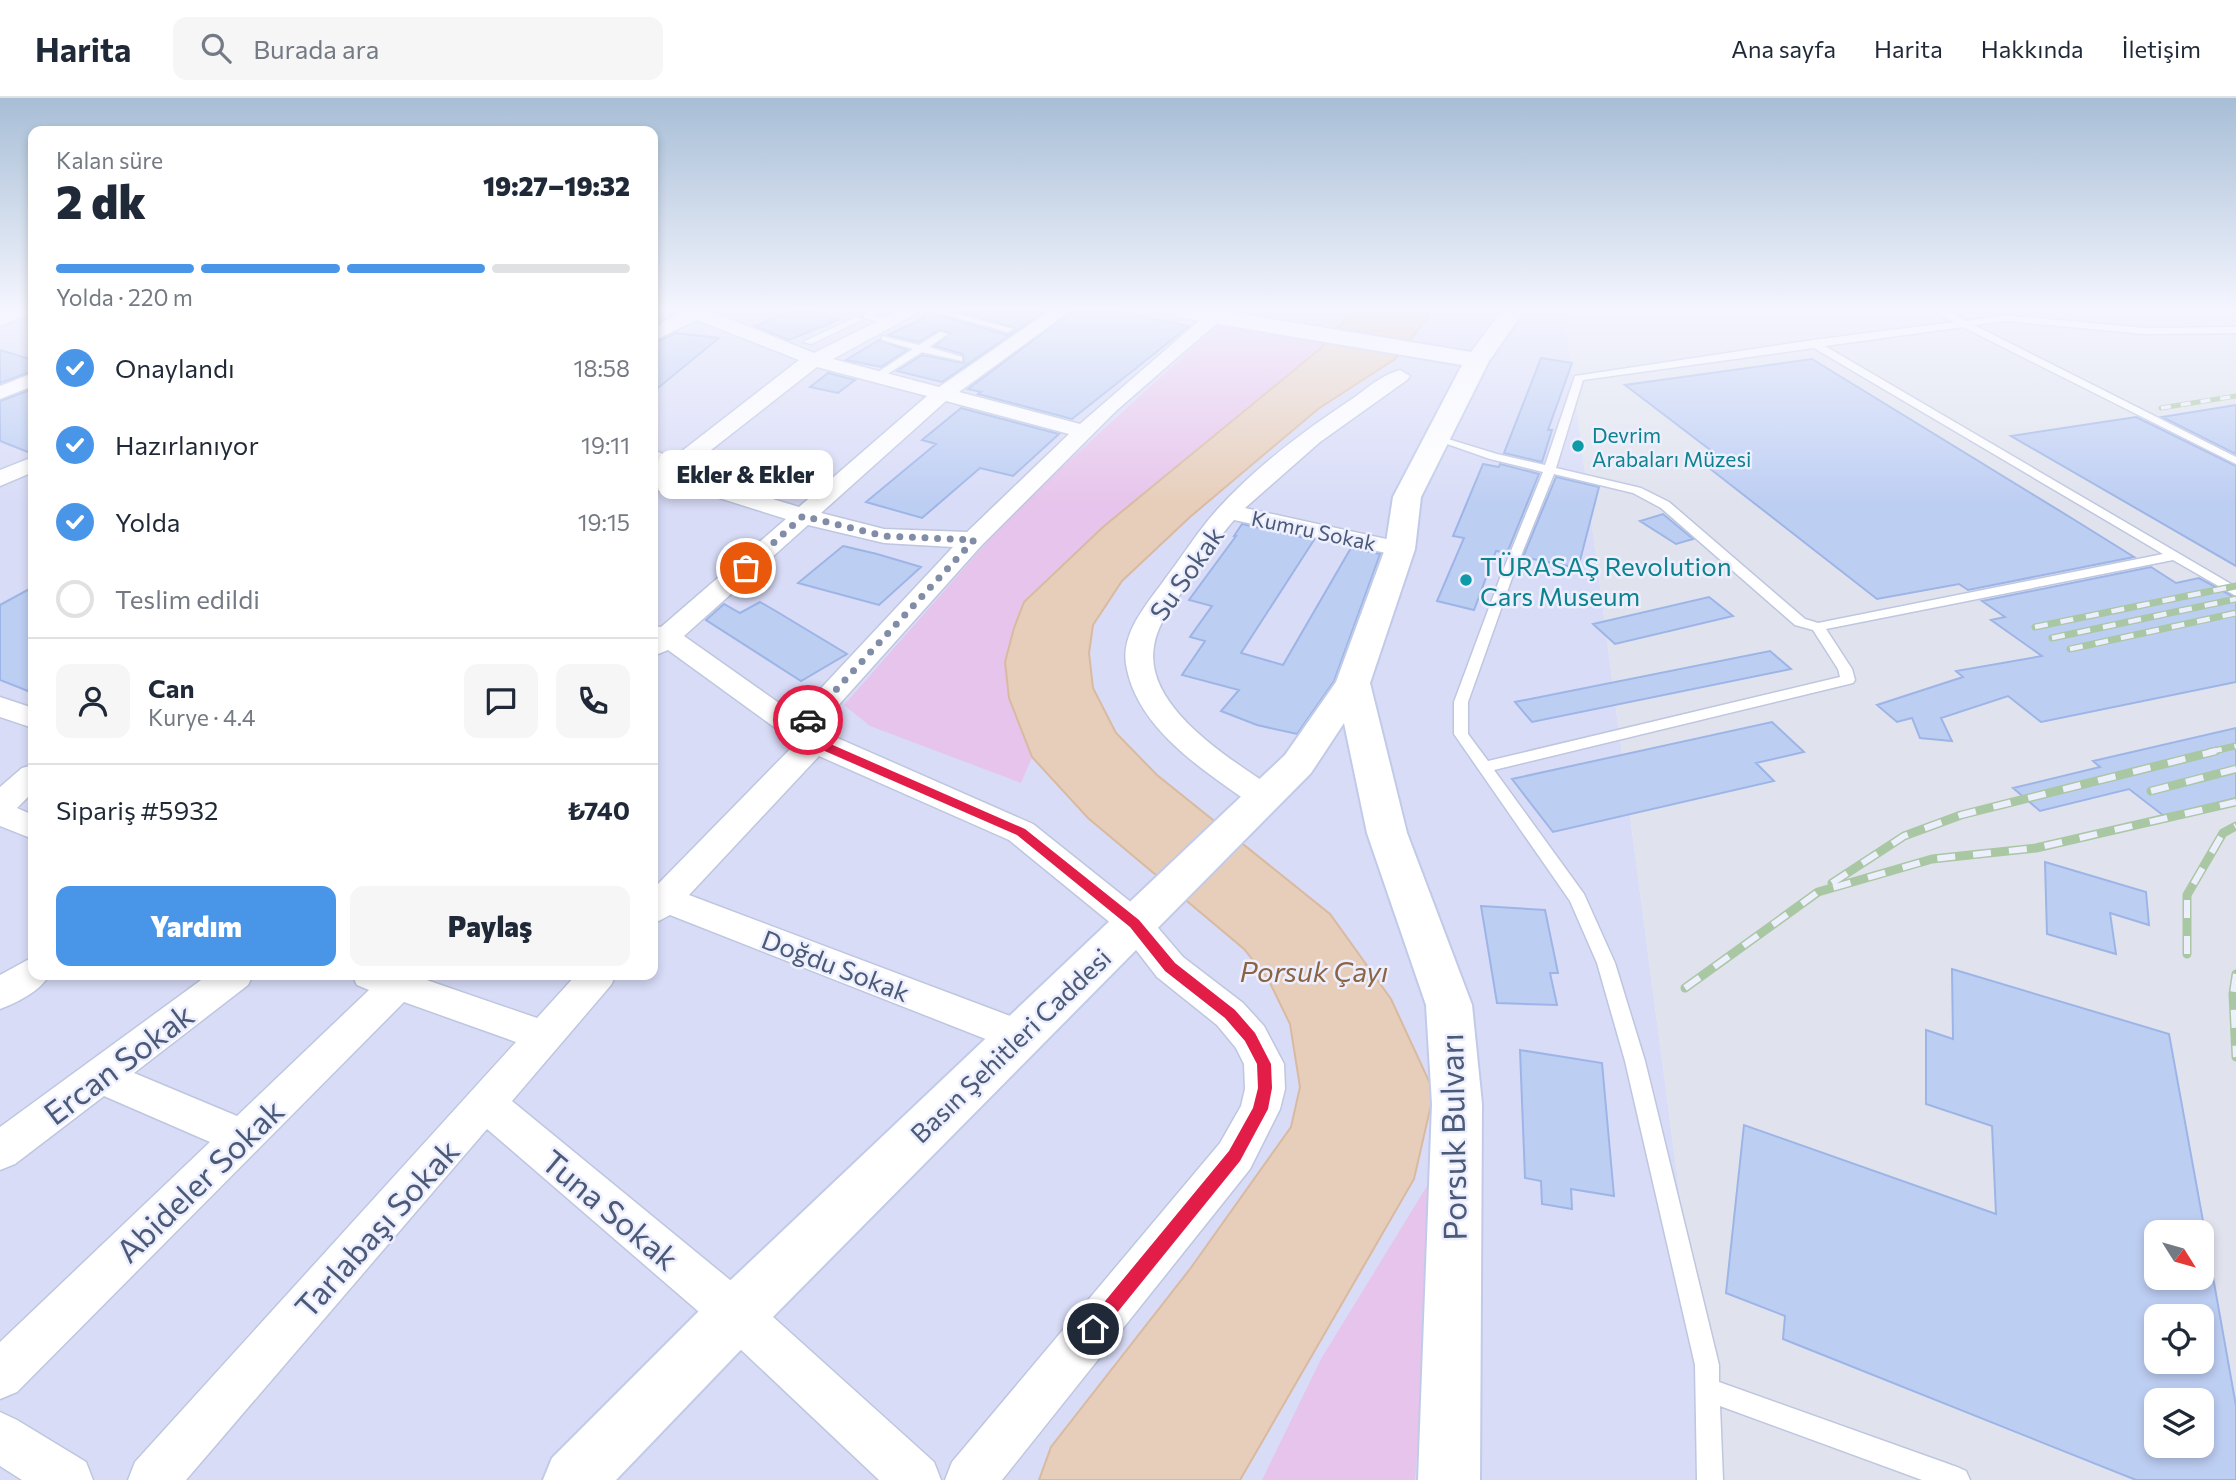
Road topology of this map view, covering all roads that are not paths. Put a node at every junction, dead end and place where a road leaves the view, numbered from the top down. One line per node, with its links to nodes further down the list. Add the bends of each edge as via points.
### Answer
1 (778, 375): 16 (street)
2 (969, 375): 12 (street)
3 (1147, 375): 13 (street)
4 (1469, 375): 14 (main road, Basın Şehitleri Caddesi)
5 (1596, 375): 18 (lane, via 1579,378)
6 (1868, 375): 25 (lane)
7 (2067, 375): 15 (lane)
8 (877, 376): 12 (street)
9 (1399, 376): 21 (street, Su Sokak, via 1339,414)
10 (28, 381): 11 (street)
11 (0, 393)
12 (942, 394): 13 (street); 22 (street)
13 (1083, 431): 23 (street)
14 (1435, 438): 18 (lane); 24 (main road, Basın Şehitleri Caddesi, via 1407,497)
15 (2236, 461)
16 (663, 462): 22 (street, via 685,480)
17 (28, 466): 19 (street)
18 (1550, 469): 27 (lane, via 1637,490 1665,505 1800,622); 33 (lane, via 1461,702 1461,734)
19 (0, 480): 20 (street)
20 (28, 490)
21 (1228, 512): 24 (street, Kumru Sokak); 35 (street, Su Sokak, via 1157,609 1139,649 1140,666 1168,724)
22 (803, 516): 23 (street, via 884,536); 28 (street)
23 (974, 540): 32 (street)
24 (1400, 548): 29 (main road, Basın Şehitleri Caddesi)
25 (2174, 556): 26 (lane); 27 (lane)
26 (2236, 592)
27 (1818, 627): 33 (lane, via 1848,680)
28 (658, 640): 32 (street)
29 (1353, 683): 35 (main road, Basın Şehitleri Caddesi, via 1298,764); 62 (main road, Porsuk Bulvarı, via 1387,833 1449,1005 1457,1104)
30 (0, 706): 31 (street)
31 (28, 717)
32 (807, 736): 39 (street); 41 (street, via 1021,832)
33 (1484, 767): 55 (lane, via 1578,899 1605,963 1665,1186 1707,1365)
34 (28, 780): 36 (street)
35 (1265, 798): 41 (main road, Basın Şehitleri Caddesi)
36 (0, 805)
37 (0, 813): 38 (street)
38 (28, 826)
39 (658, 899)
40 (658, 902): 48 (street, Doğdu Sokak)
41 (1135, 924): 48 (main road, Basın Şehitleri Caddesi); 61 (street, via 1170,967 1216,1002 1250,1037 1264,1064 1260,1109 1235,1156)
42 (28, 974): 46 (street)
43 (229, 980): 49 (street, Ercan Sokak)
44 (384, 980): 47 (street); 51 (street, Abideler Sokak)
45 (594, 980): 47 (street, Tarlabaşı Sokak)
46 (0, 993)
47 (545, 1036): 50 (street, Tarlabaşı Sokak)
48 (1020, 1036): 53 (main road, Basın Şehitleri Caddesi)
49 (100, 1076): 51 (street); 52 (street, Ercan Sokak)
50 (486, 1104): 53 (street, Tuna Sokak); 58 (street, Tarlabaşı Sokak)
51 (243, 1137): 54 (street, Abideler Sokak)
52 (0, 1151)
53 (736, 1314): 59 (main road, Basın Şehitleri Caddesi); 60 (street, Tuna Sokak)
54 (0, 1375)
55 (1708, 1391): 63 (lane); 64 (lane)
56 (0, 1437): 57 (street)
57 (68, 1480)
58 (153, 1480)
59 (574, 1480)
60 (916, 1480)
61 (970, 1480)
62 (1449, 1480)
63 (1710, 1480)
64 (1957, 1480)

